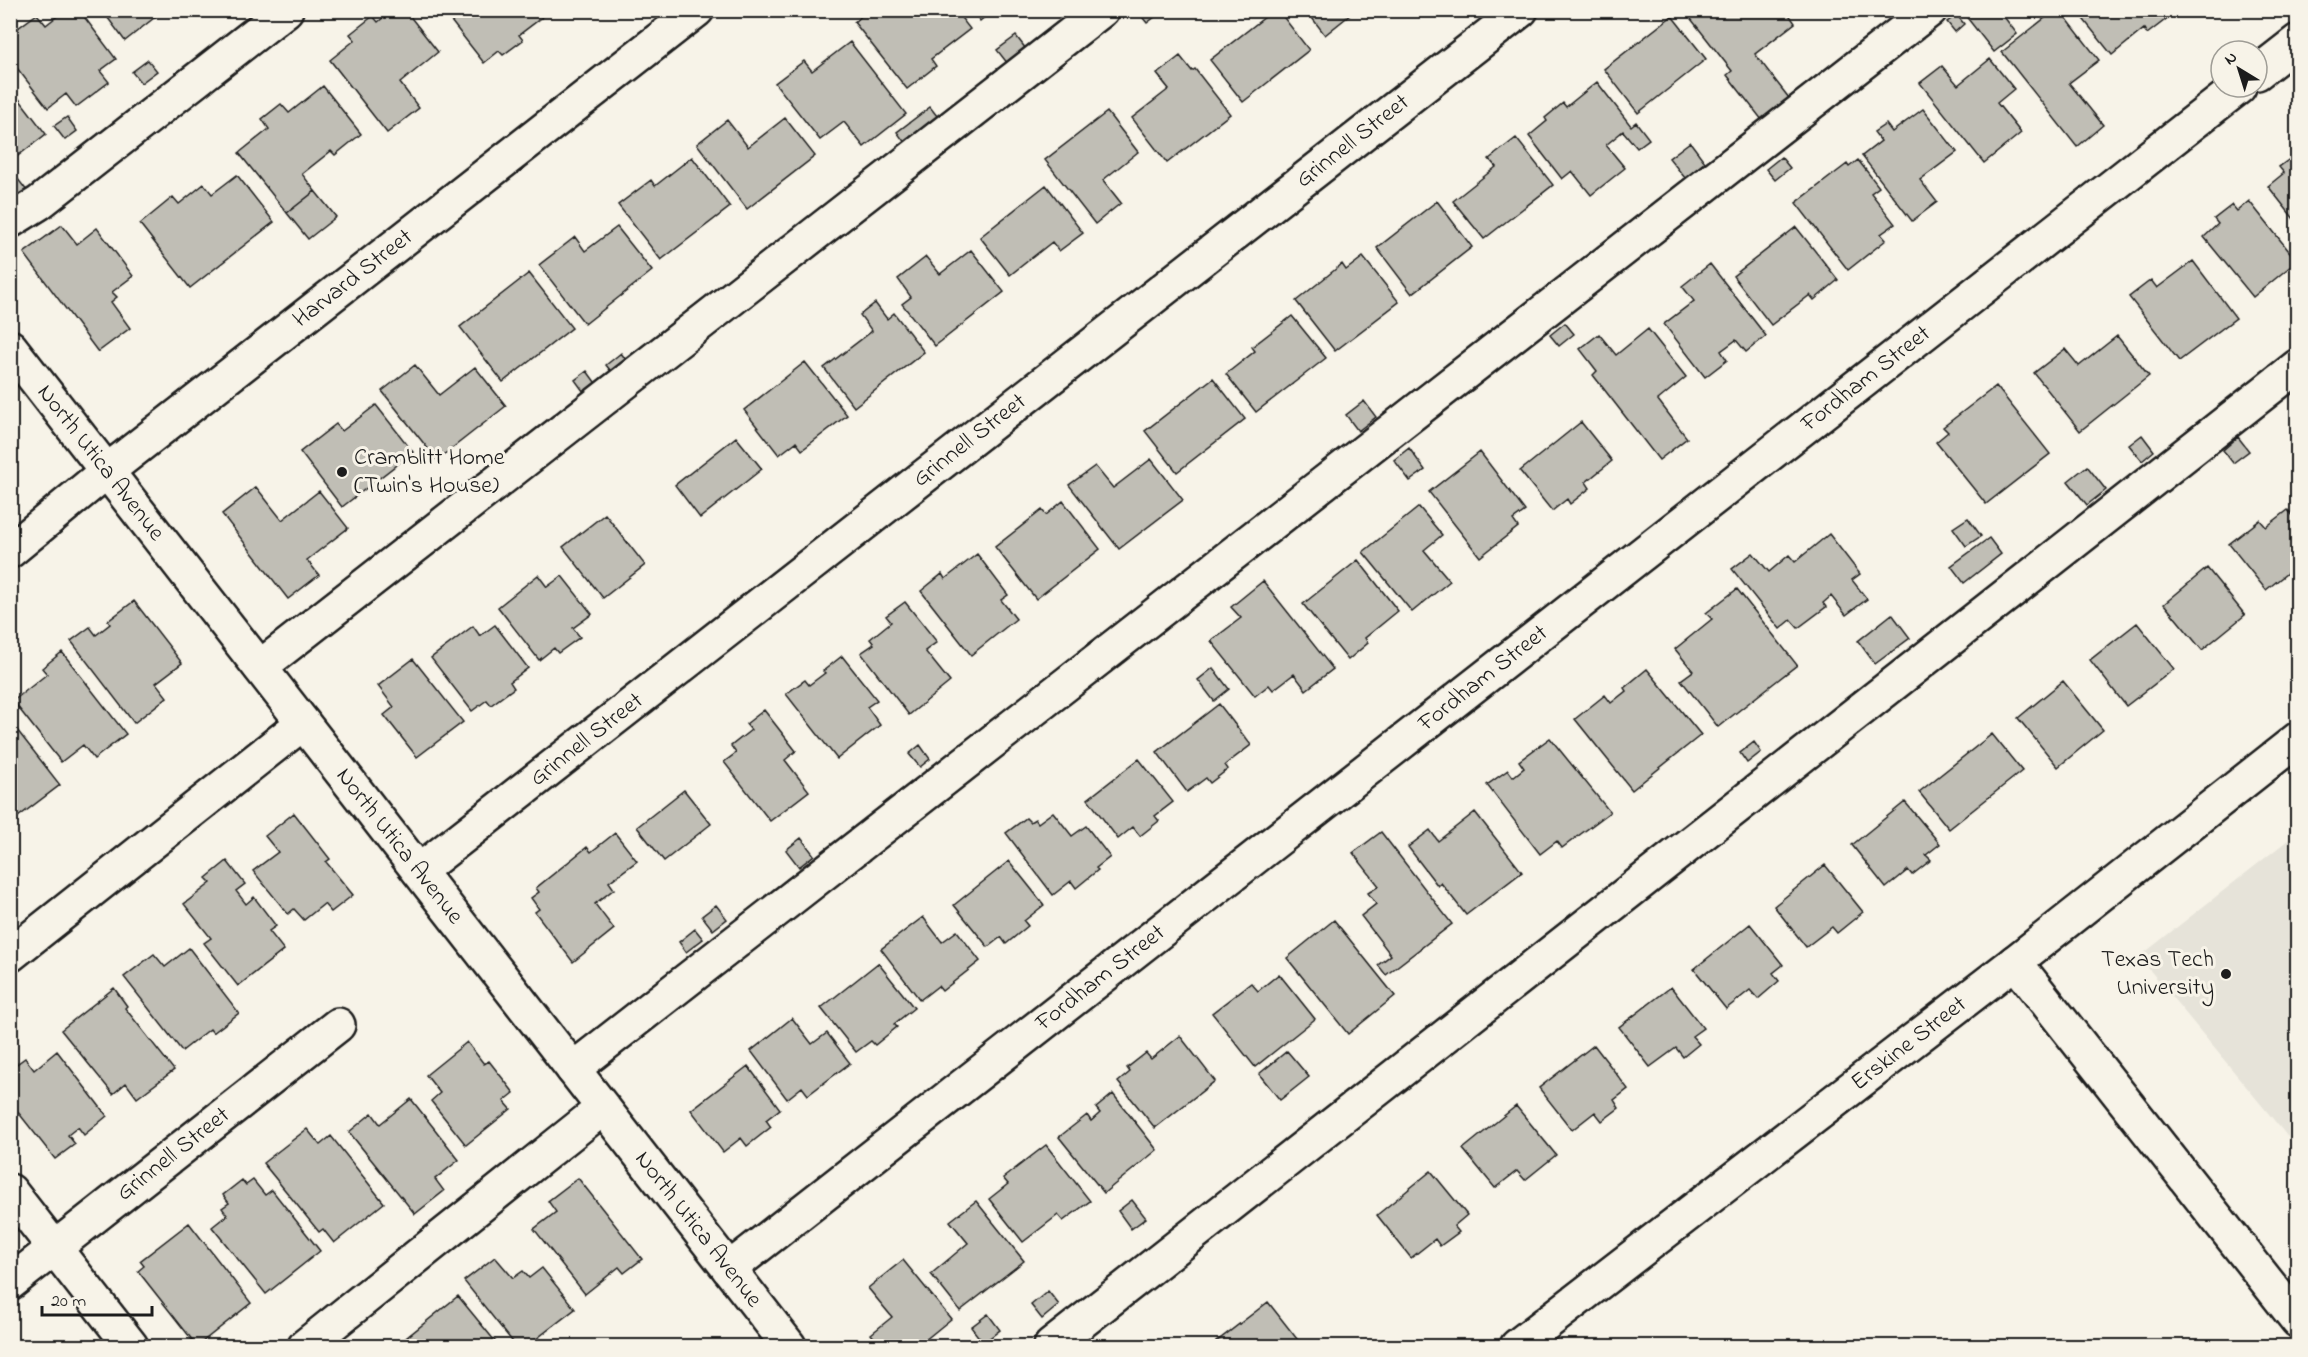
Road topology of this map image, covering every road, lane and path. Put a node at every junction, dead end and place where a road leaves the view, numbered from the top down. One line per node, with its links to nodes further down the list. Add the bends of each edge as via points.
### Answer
1 (286, 10): 9 (street, via 39,204)
2 (697, 10): 12 (street, Harvard Street)
3 (1102, 10): 14 (street)
4 (1521, 10): 17 (street, Grinnell Street)
5 (1930, 10): 21 (street)
6 (2298, 41): 7 (street)
7 (2269, 64)
8 (2224, 99): 25 (street, Fordham Street)
9 (10, 221)
10 (10, 347): 12 (street, North Utica Avenue)
11 (2298, 366): 31 (street)
12 (107, 471): 13 (street, Harvard Street); 14 (street, North Utica Avenue)
13 (10, 551)
14 (260, 667): 15 (street, North Utica Avenue)
15 (303, 723): 17 (street, North Utica Avenue); 18 (street)
16 (2298, 739): 19 (street, Erskine Street)
17 (419, 871): 21 (street, North Utica Avenue)
18 (10, 955)
19 (2015, 962): 27 (street); 32 (street, Erskine Street)
20 (338, 1025): 24 (street, Grinnell Street)
21 (573, 1069): 22 (street, North Utica Avenue)
22 (603, 1108): 25 (street, North Utica Avenue); 29 (street)
23 (10, 1191): 24 (street)
24 (55, 1248): 26 (street, Grinnell Street); 28 (street)
25 (729, 1269): 30 (street, North Utica Avenue)
26 (10, 1283)
27 (2298, 1321)
28 (131, 1347)
29 (305, 1347)
30 (789, 1347)
31 (1051, 1347)
32 (1517, 1347)

